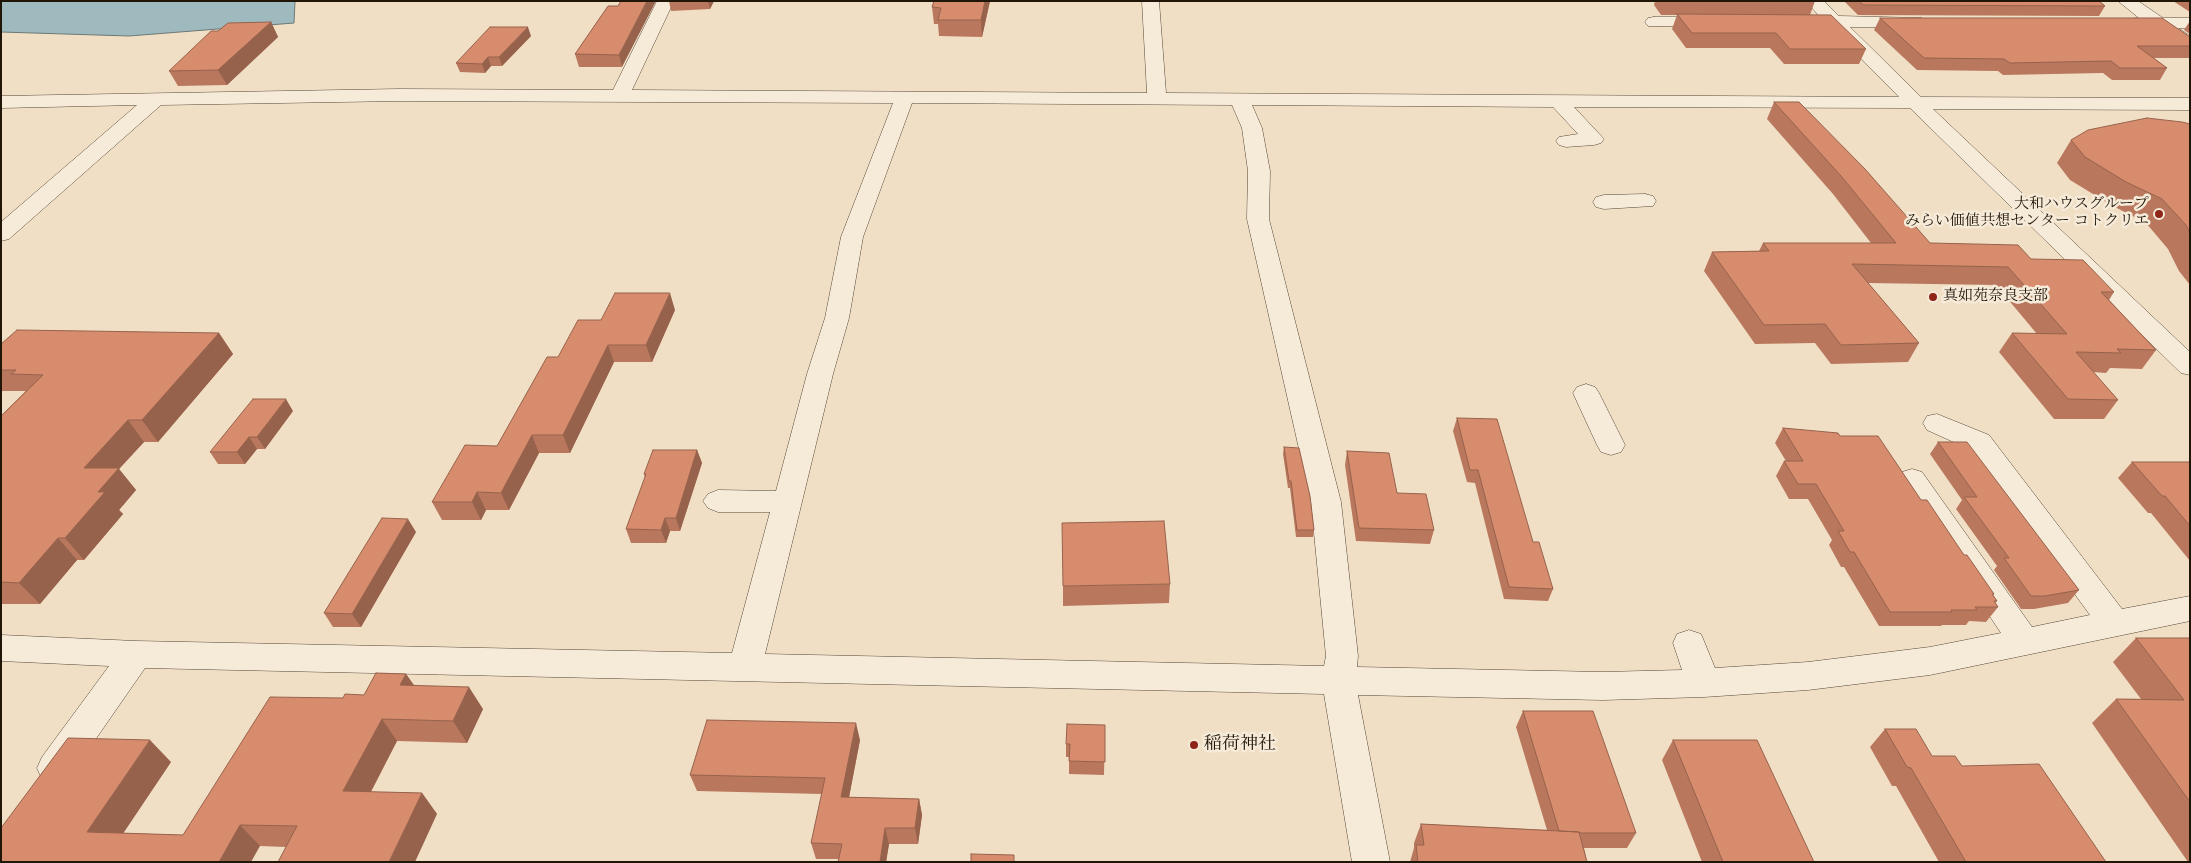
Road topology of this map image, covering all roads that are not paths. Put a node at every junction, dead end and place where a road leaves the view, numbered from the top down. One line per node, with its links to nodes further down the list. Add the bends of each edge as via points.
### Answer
1 (666, 1): 14 (street)
2 (1150, 1): 16 (street)
3 (1814, 1): 5 (street)
4 (2126, 1): 11 (street)
5 (1834, 21): 8 (street); 9 (street); 21 (street)
6 (1654, 22): 7 (street)
7 (1730, 22)
8 (1787, 22)
9 (1932, 22)
10 (2119, 23): 11 (street)
11 (2158, 23): 12 (street); 13 (street)
12 (2190, 23)
13 (2190, 44)
14 (620, 96): 15 (street); 18 (street, via 399,95)
15 (905, 97): 16 (street); 33 (street, via 852,237 837,318)
16 (1157, 98): 17 (street)
17 (1238, 99): 19 (street); 41 (street, via 1252,128 1259,171 1258,219 1326,502 1342,656)
18 (155, 100): 20 (street); 26 (street)
19 (1558, 101): 21 (street); 23 (street, via 1594,139)
20 (1, 102)
21 (1915, 102): 22 (street); 27 (street)
22 (2190, 104)
23 (1566, 141)
24 (1645, 201): 25 (street)
25 (1604, 202)
26 (1, 234)
27 (2190, 367)
28 (1586, 393): 30 (street)
29 (1937, 423): 35 (street, via 1979,442)
30 (1611, 445)
31 (1912, 479): 36 (street)
32 (718, 501): 33 (street)
33 (788, 502): 40 (street)
34 (2190, 608): 35 (street)
35 (2114, 622): 36 (street)
36 (2025, 642): 42 (street, via 1930,661 1808,676)
37 (1689, 643): 42 (street)
38 (1, 648): 39 (street)
39 (136, 654): 40 (street); 43 (street)
40 (745, 667): 41 (street)
41 (1339, 681): 42 (street, via 1604,686); 44 (street)
42 (1704, 683)
43 (40, 790)
44 (1371, 862)

